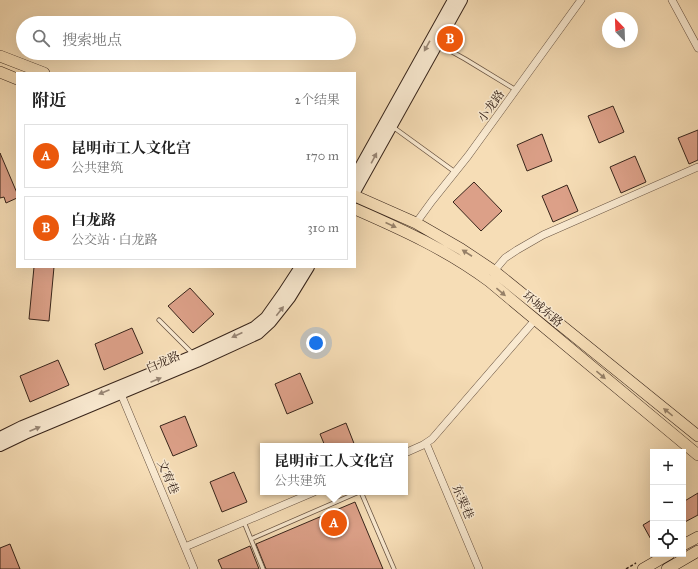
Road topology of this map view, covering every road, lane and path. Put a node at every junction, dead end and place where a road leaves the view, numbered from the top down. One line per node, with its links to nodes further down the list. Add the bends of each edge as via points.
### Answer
1 (453, 0): 15 (main road, one-way to 15)
2 (462, 0): 5 (main road)
3 (581, 0): 11 (street, 小龙路)
4 (672, 0): 6 (street)
5 (438, 44): 11 (lane); 12 (main road)
6 (698, 48)
7 (0, 56): 9 (main road)
8 (0, 72): 10 (main road)
9 (41, 72)
10 (16, 79)
11 (516, 90): 14 (street, 小龙路)
12 (391, 126): 14 (lane); 16 (main road, one-way to 12)
13 (698, 167): 22 (street, via 543,235 505,258)
14 (455, 172): 19 (street, 小龙路)
15 (356, 174)
16 (356, 190)
17 (356, 196): 19 (main road, 环城东路)
18 (356, 209): 24 (main road, 环城东路, one-way to 24, via 445,251 467,265)
19 (416, 223): 22 (main road, 环城东路, one-way to 19)
20 (299, 268): 25 (main road, 白龙路, one-way to 25, via 284,294 266,317 254,327)
21 (308, 268): 26 (main road, 白龙路, one-way to 21, via 258,334 272,322)
22 (494, 271): 27 (main road, 环城东路, one-way to 22)
23 (160, 320): 25 (lane)
24 (535, 320): 29 (street); 32 (main road, 环城东路, one-way to 32)
25 (194, 355): 28 (main road, 白龙路, one-way to 28)
26 (121, 394): 30 (main road, 白龙路, one-way to 26); 40 (street, 文宥巷)
27 (698, 436)
28 (0, 437)
29 (426, 443): 31 (street); 46 (street, 东栗巷)
30 (0, 446)
31 (408, 452)
32 (698, 455)
33 (307, 495): 36 (street)
34 (351, 495): 38 (lane)
35 (359, 495): 45 (lane)
36 (244, 522): 38 (lane); 40 (street)
37 (698, 537): 39 (main road)
38 (251, 539): 44 (lane)
39 (686, 544)
40 (185, 547): 43 (street, 文宥巷)
41 (698, 552): 48 (main road)
42 (664, 557): 47 (main road)
43 (194, 569)
44 (263, 569)
45 (394, 569)
46 (479, 569)
47 (643, 569)
48 (667, 569)

